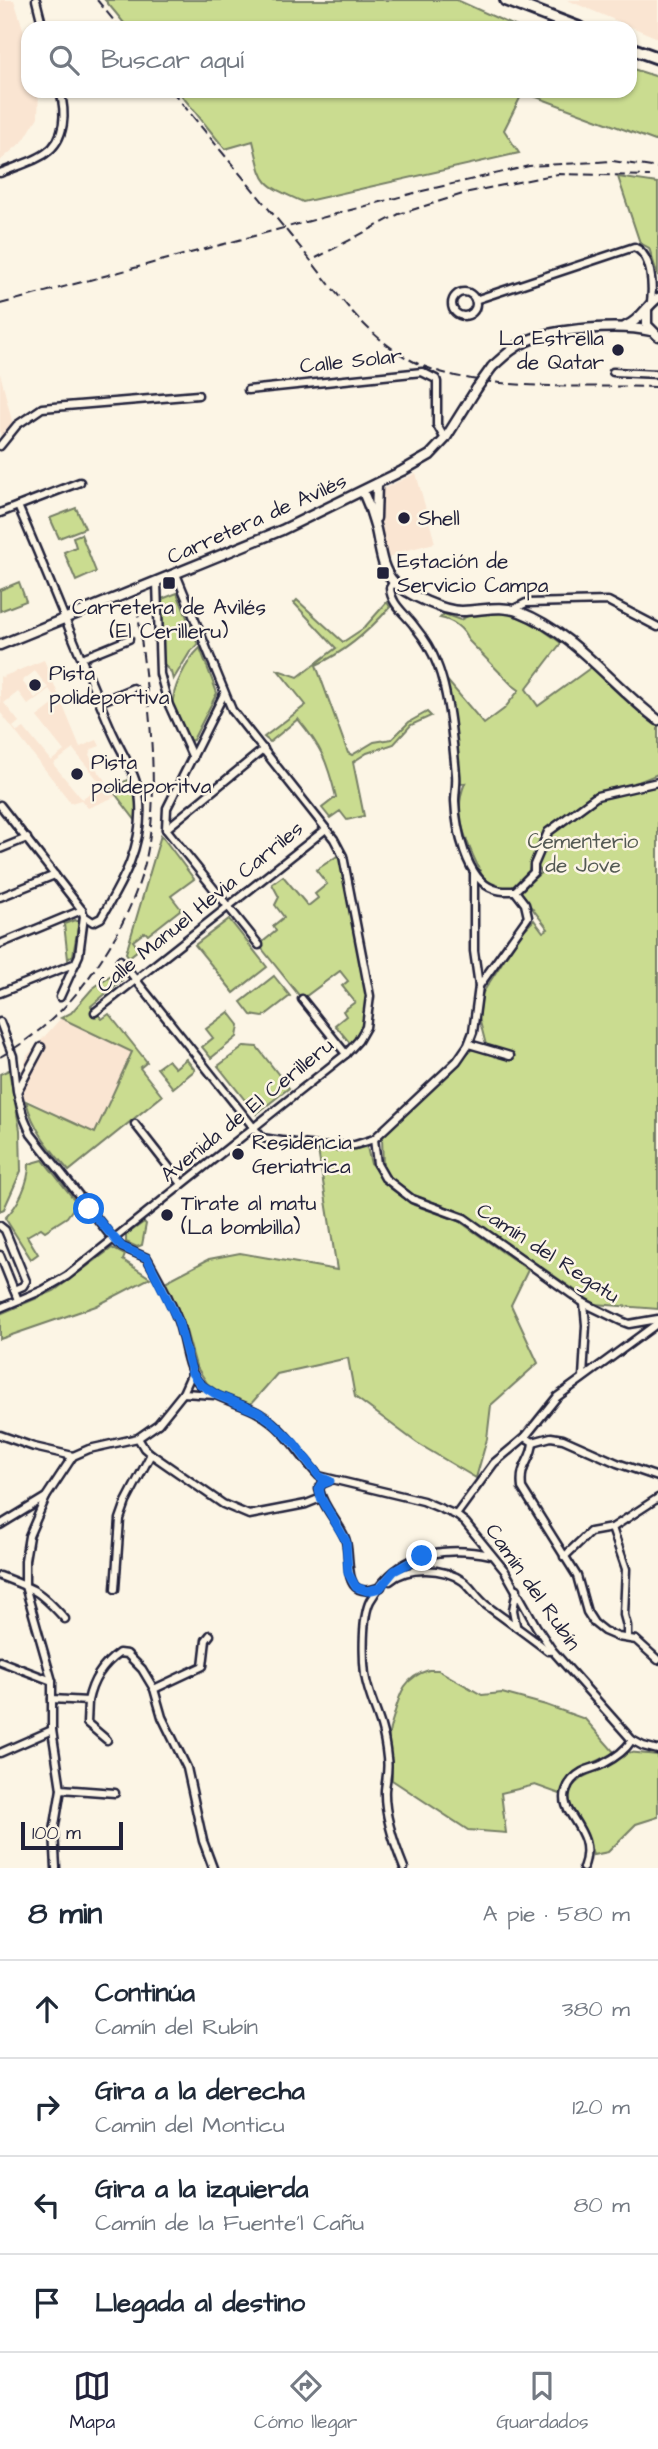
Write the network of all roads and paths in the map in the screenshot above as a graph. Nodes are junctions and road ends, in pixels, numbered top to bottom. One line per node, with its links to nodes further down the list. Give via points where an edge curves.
1 (36, 0): 3 (street)
2 (506, 0): 4 (highway)
3 (41, 21)
4 (561, 21)
5 (637, 50): 6 (highway)
6 (658, 58)
7 (61, 98): 8 (street, via 64,121 47,153)
8 (0, 173)
9 (651, 276): 10 (street); 11 (street, via 639,249 628,248); 12 (street)
10 (658, 285)
11 (475, 300)
12 (652, 303): 13 (street); 14 (street, via 647,325)
13 (624, 327): 14 (street, Carretera de Avilés); 19 (street, Carretera de Avilés, bridge, via 545,335 519,345 492,368)
14 (656, 335)
15 (613, 372): 16 (street)
16 (658, 374)
17 (248, 390): 19 (street, Calle Solar, via 422,372 436,379 437,425)
18 (198, 395): 20 (street, via 42,408 17,425)
19 (445, 439): 22 (street, Carretera de Avilés, via 430,455)
20 (0, 446)
21 (80, 482): 24 (street)
22 (377, 484): 23 (street, Carretera de Avilés); 26 (street)
23 (363, 492): 26 (street); 27 (street, Carretera de Avilés)
24 (18, 506): 25 (street); 31 (street)
25 (0, 513)
26 (375, 524): 28 (street, via 384,563)
27 (176, 574): 29 (street, Carretera de Avilés); 37 (street, Avenida de El Cerilleru)
28 (394, 582): 30 (street, via 447,609); 52 (street, via 390,588 393,602 415,626 438,666 457,778 458,823)
29 (153, 583): 31 (street, Carretera de Avilés); 43 (street, via 162,681)
30 (512, 610): 32 (street, via 526,603 608,601); 41 (street, via 576,646)
31 (66, 619): 34 (street, Carretera de Avilés); 35 (street)
32 (658, 627)
33 (129, 639): 35 (street)
34 (0, 645)
35 (82, 659): 38 (street)
36 (133, 688): 38 (street)
37 (224, 694): 39 (street, Avenida de El Cerilleru); 40 (street)
38 (100, 702): 57 (street, via 136,781 141,806 128,871 101,918 93,922)
39 (232, 710): 40 (street); 42 (street, Avenida de El Cerilleru)
40 (214, 715): 43 (street)
41 (658, 720)
42 (264, 749): 47 (street); 49 (street, Avenida de El Cerilleru)
43 (193, 758): 46 (street)
44 (658, 782): 54 (street, via 597,796 548,832 534,872)
45 (0, 805): 50 (street)
46 (167, 808): 47 (street); 48 (street)
47 (181, 817): 48 (street)
48 (166, 829): 56 (street)
49 (326, 829): 56 (street, Calle Manuel Hevia Carriles); 71 (street, Avenida de El Cerilleru, via 343,856 370,996 366,1027)
50 (27, 838): 51 (street); 53 (street)
51 (0, 849)
52 (474, 873): 54 (street, via 492,889); 63 (street)
53 (55, 875): 55 (street); 57 (street)
54 (515, 891): 63 (street, via 528,918)
55 (0, 897)
56 (228, 907): 59 (street); 62 (street, Calle Manuel Hevia Carriles)
57 (83, 913): 58 (street); 61 (street)
58 (0, 944)
59 (259, 945)
60 (120, 960): 62 (street)
61 (76, 963): 64 (street); 65 (street)
62 (135, 980): 67 (street, Calle Manuel Hevia Carriles); 75 (street)
63 (479, 986): 69 (street)
64 (0, 993)
65 (60, 997)
66 (302, 999): 71 (street)
67 (95, 1012)
68 (0, 1022): 73 (street, via 13,1056)
69 (469, 1044): 72 (street); 76 (street, via 457,1061)
70 (41, 1047): 73 (street)
71 (346, 1054): 75 (street, Avenida de El Cerilleru)
72 (510, 1056)
73 (17, 1091): 79 (street, via 31,1134)
74 (135, 1124): 77 (street)
75 (253, 1128): 76 (street, via 262,1138 322,1147); 77 (street, Avenida de El Cerilleru)
76 (374, 1139): 83 (street, Camín del Regatu, via 377,1164 396,1188 430,1208 464,1218)
77 (183, 1184): 79 (street, Avenida de El Cerilleru)
78 (0, 1226): 81 (street, via 26,1281)
79 (113, 1239): 82 (street, Avenida de El Cerilleru, via 67,1276); 86 (street, via 147,1258 178,1321)
80 (0, 1255): 81 (street)
81 (14, 1290): 82 (street)
82 (18, 1300): 84 (street, Avenida de El Cerilleru)
83 (584, 1303): 85 (street, Camín del Regatu, via 629,1324); 87 (street)
84 (0, 1308)
85 (658, 1321): 87 (street)
86 (192, 1373): 88 (street); 89 (street)
87 (583, 1377): 91 (street, via 557,1397)
88 (183, 1394): 89 (street); 92 (street, via 158,1424)
89 (217, 1395): 97 (street, via 270,1420 319,1476)
90 (0, 1435): 95 (street)
91 (525, 1437): 93 (street); 101 (street, via 494,1463)
92 (138, 1438): 94 (street); 95 (street)
93 (533, 1442): 96 (street, via 563,1439); 107 (street, via 520,1474 522,1488)
94 (151, 1454): 99 (street, via 223,1504 249,1515); 111 (street, via 120,1519)
95 (73, 1456): 98 (street)
96 (658, 1477)
97 (330, 1481): 99 (street, via 319,1489); 101 (street, Camín del Rubín, via 414,1498)
98 (46, 1497): 102 (street); 109 (street, via 29,1536)
99 (321, 1498): 110 (street, via 346,1541 352,1582 367,1591)
100 (658, 1498): 103 (street)
101 (456, 1515): 104 (street, Camín del Rubín)
102 (0, 1525)
103 (612, 1528): 107 (street, via 590,1532); 116 (street, via 626,1569)
104 (485, 1545): 105 (street); 106 (street, Camín del Rubín)
105 (480, 1553): 106 (street); 110 (street, via 457,1549 422,1556 394,1571)
106 (492, 1555): 112 (street, Camín del Rubín)
107 (564, 1558): 116 (street, via 578,1576 594,1623)
108 (0, 1576): 109 (street)
109 (25, 1586): 113 (street, via 46,1598); 120 (street)
110 (380, 1588): 114 (street, via 413,1570 451,1576); 133 (street, via 366,1615 365,1674 381,1725 392,1835)
111 (115, 1589)
112 (517, 1589): 114 (street); 117 (street, Camín del Rubín)
113 (65, 1619)
114 (516, 1625): 117 (street)
115 (210, 1635): 121 (street, via 203,1666)
116 (627, 1637): 118 (street)
117 (552, 1650): 126 (street, Camín del Rubín)
118 (658, 1660)
119 (0, 1661): 120 (street)
120 (52, 1681): 122 (street)
121 (154, 1689): 123 (street, via 127,1654 119,1653 100,1670); 132 (street, via 166,1728 187,1768)
122 (52, 1699): 123 (street); 124 (street)
123 (88, 1701): 125 (street, via 87,1723)
124 (52, 1730): 128 (street); 129 (street)
125 (107, 1740)
126 (632, 1740): 127 (street, Camín del Rubín); 134 (street, via 604,1764 576,1776 566,1789 565,1806 586,1839 588,1854)
127 (658, 1750)
128 (0, 1753)
129 (61, 1789): 130 (street); 131 (street, via 54,1831)
130 (115, 1793)
131 (57, 1868)
132 (213, 1868)
133 (404, 1868)
134 (583, 1868)

